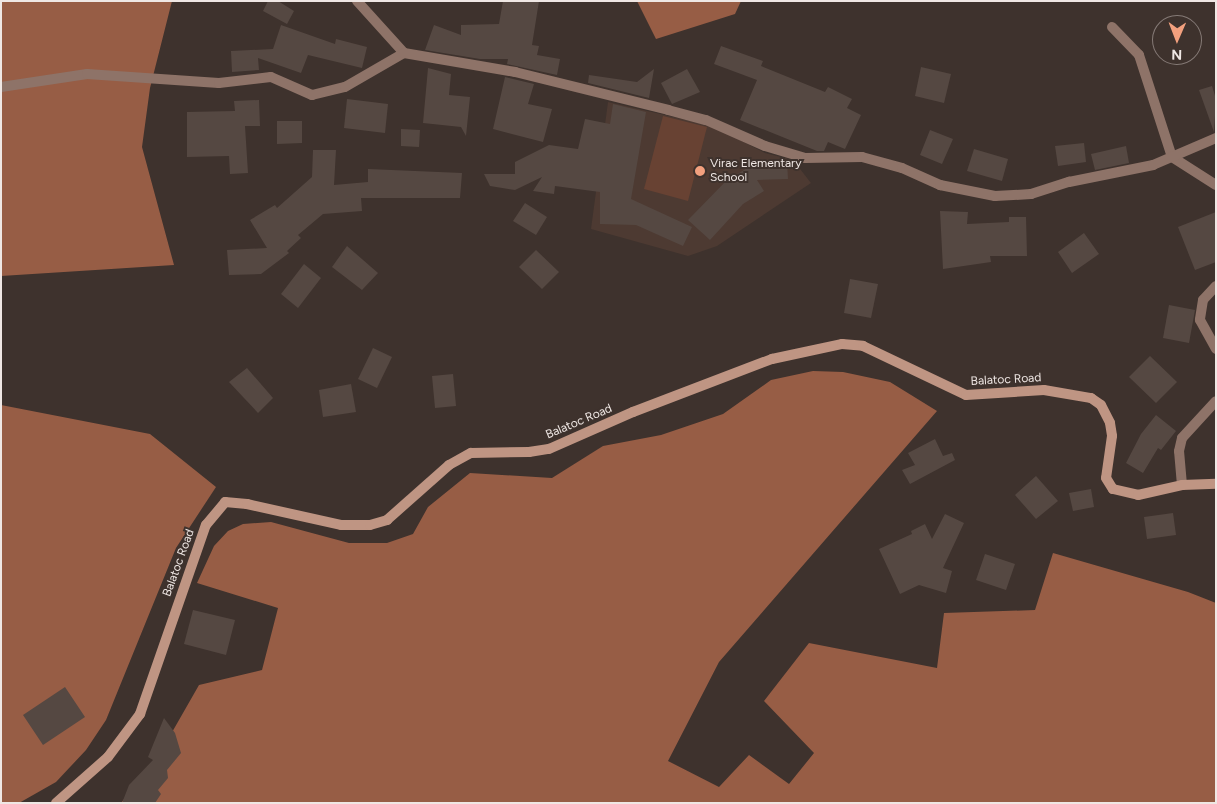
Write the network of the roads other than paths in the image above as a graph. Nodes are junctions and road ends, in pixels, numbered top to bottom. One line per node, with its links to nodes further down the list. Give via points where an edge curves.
1 (357, 1): 3 (street)
2 (1112, 27): 6 (street, via 1139,55)
3 (404, 53): 4 (street, via 345,87 312,95 271,77 219,83 87,74); 6 (street, via 515,72 659,107 706,120 765,146 805,158 862,157 902,168 940,185 995,196 1032,194 1069,182 1153,165)
4 (1, 87)
5 (1216, 138): 6 (street)
6 (1172, 157): 7 (street)
7 (1216, 185)
8 (1216, 286): 9 (street, via 1203,300 1200,320)
9 (1216, 349)
10 (1216, 401): 12 (street, via 1182,438 1179,451)
11 (1216, 484): 12 (main road, Balatoc Road)
12 (1182, 485): 13 (main road, Balatoc Road, via 1138,495 1108,485 1111,428 1101,405 1091,398 1044,390 966,395 864,346 842,344 772,359 549,448 529,452 471,452 449,465 387,520 370,525 341,525 225,502 206,525 140,714 108,757)
13 (56, 803)

